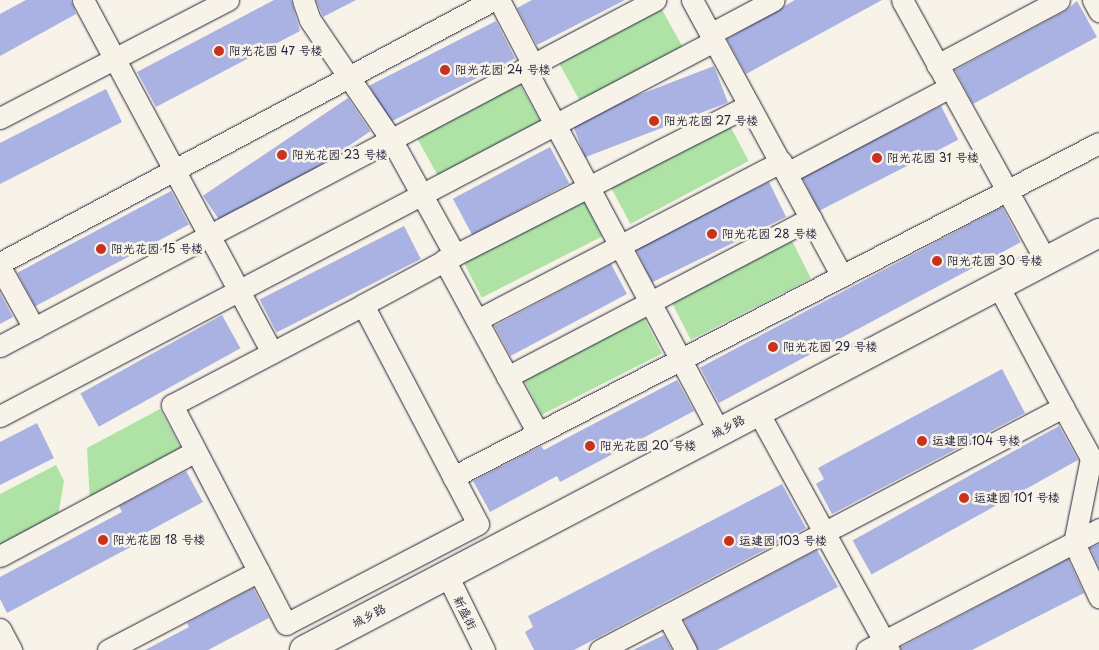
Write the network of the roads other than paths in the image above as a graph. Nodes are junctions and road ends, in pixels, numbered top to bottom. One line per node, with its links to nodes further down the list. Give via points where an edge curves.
1 (83, 0): 14 (street)
2 (228, 0): 14 (street)
3 (303, 0): 17 (street, via 310,20)
4 (493, 0): 17 (street)
5 (499, 0): 16 (street)
6 (655, 0): 16 (street)
7 (692, 0): 13 (street)
8 (774, 0): 13 (street)
9 (902, 0): 15 (street)
10 (1059, 0): 15 (street)
11 (1093, 0): 12 (street)
12 (1099, 12)
13 (712, 37): 19 (street); 21 (street)
14 (114, 59): 20 (street); 25 (street)
15 (937, 64): 18 (street)
16 (529, 67): 21 (street); 22 (street)
17 (348, 76): 22 (street); 25 (street)
18 (950, 87): 24 (street); 27 (street)
19 (749, 105): 24 (street); 26 (street)
20 (0, 118)
21 (556, 125): 26 (street); 28 (street)
22 (391, 140): 28 (street); 31 (street)
23 (1099, 144): 27 (street)
24 (784, 168): 29 (street); 32 (street)
25 (174, 170): 31 (street); 35 (street)
26 (588, 186): 32 (street); 33 (street)
27 (1007, 191): 34 (street); 37 (street)
28 (422, 196): 33 (street); 39 (street)
29 (811, 218): 37 (street); 40 (street)
30 (1099, 233): 34 (main road, 城乡路)
31 (209, 235): 39 (street); 43 (street)
32 (620, 246): 40 (street); 42 (street)
33 (450, 258): 41 (street); 42 (street)
34 (1046, 260): 38 (main road, 城乡路)
35 (0, 264)
36 (0, 268): 43 (street)
37 (842, 276): 46 (street)
38 (998, 286): 48 (street); 49 (main road, 城乡路)
39 (240, 292): 45 (street); 50 (street)
40 (650, 302): 46 (street); 47 (street)
41 (364, 305): 45 (street); 55 (street)
42 (476, 320): 47 (street)
43 (34, 328): 44 (street)
44 (0, 346)
45 (272, 353): 53 (street, via 172,405)
46 (681, 359): 51 (street); 52 (street)
47 (507, 377): 52 (street)
48 (1063, 407): 54 (street); 58 (street)
49 (758, 412): 51 (main road, 城乡路); 58 (street)
50 (0, 416)
51 (720, 432): 60 (main road, 城乡路)
52 (538, 433): 55 (street)
53 (196, 451): 61 (street); 62 (street)
54 (1095, 456): 59 (street)
55 (453, 477): 56 (street)
56 (478, 524): 60 (street); 66 (street)
57 (1099, 529): 59 (street)
58 (825, 534): 65 (street); 68 (street)
59 (1074, 543): 64 (street); 68 (street)
60 (492, 551): 63 (main road, 城乡路)
61 (0, 556)
62 (259, 571): 66 (street); 70 (street)
63 (446, 575): 72 (main road, 城乡路); 73 (street, 新盛街)
64 (1099, 597)
65 (667, 616): 74 (street); 75 (street)
66 (286, 624): 71 (street)
67 (0, 629): 69 (street)
68 (880, 647)
69 (11, 650)
70 (108, 650)
71 (299, 650)
72 (304, 650)
73 (484, 650)
74 (600, 650)
75 (686, 650)

